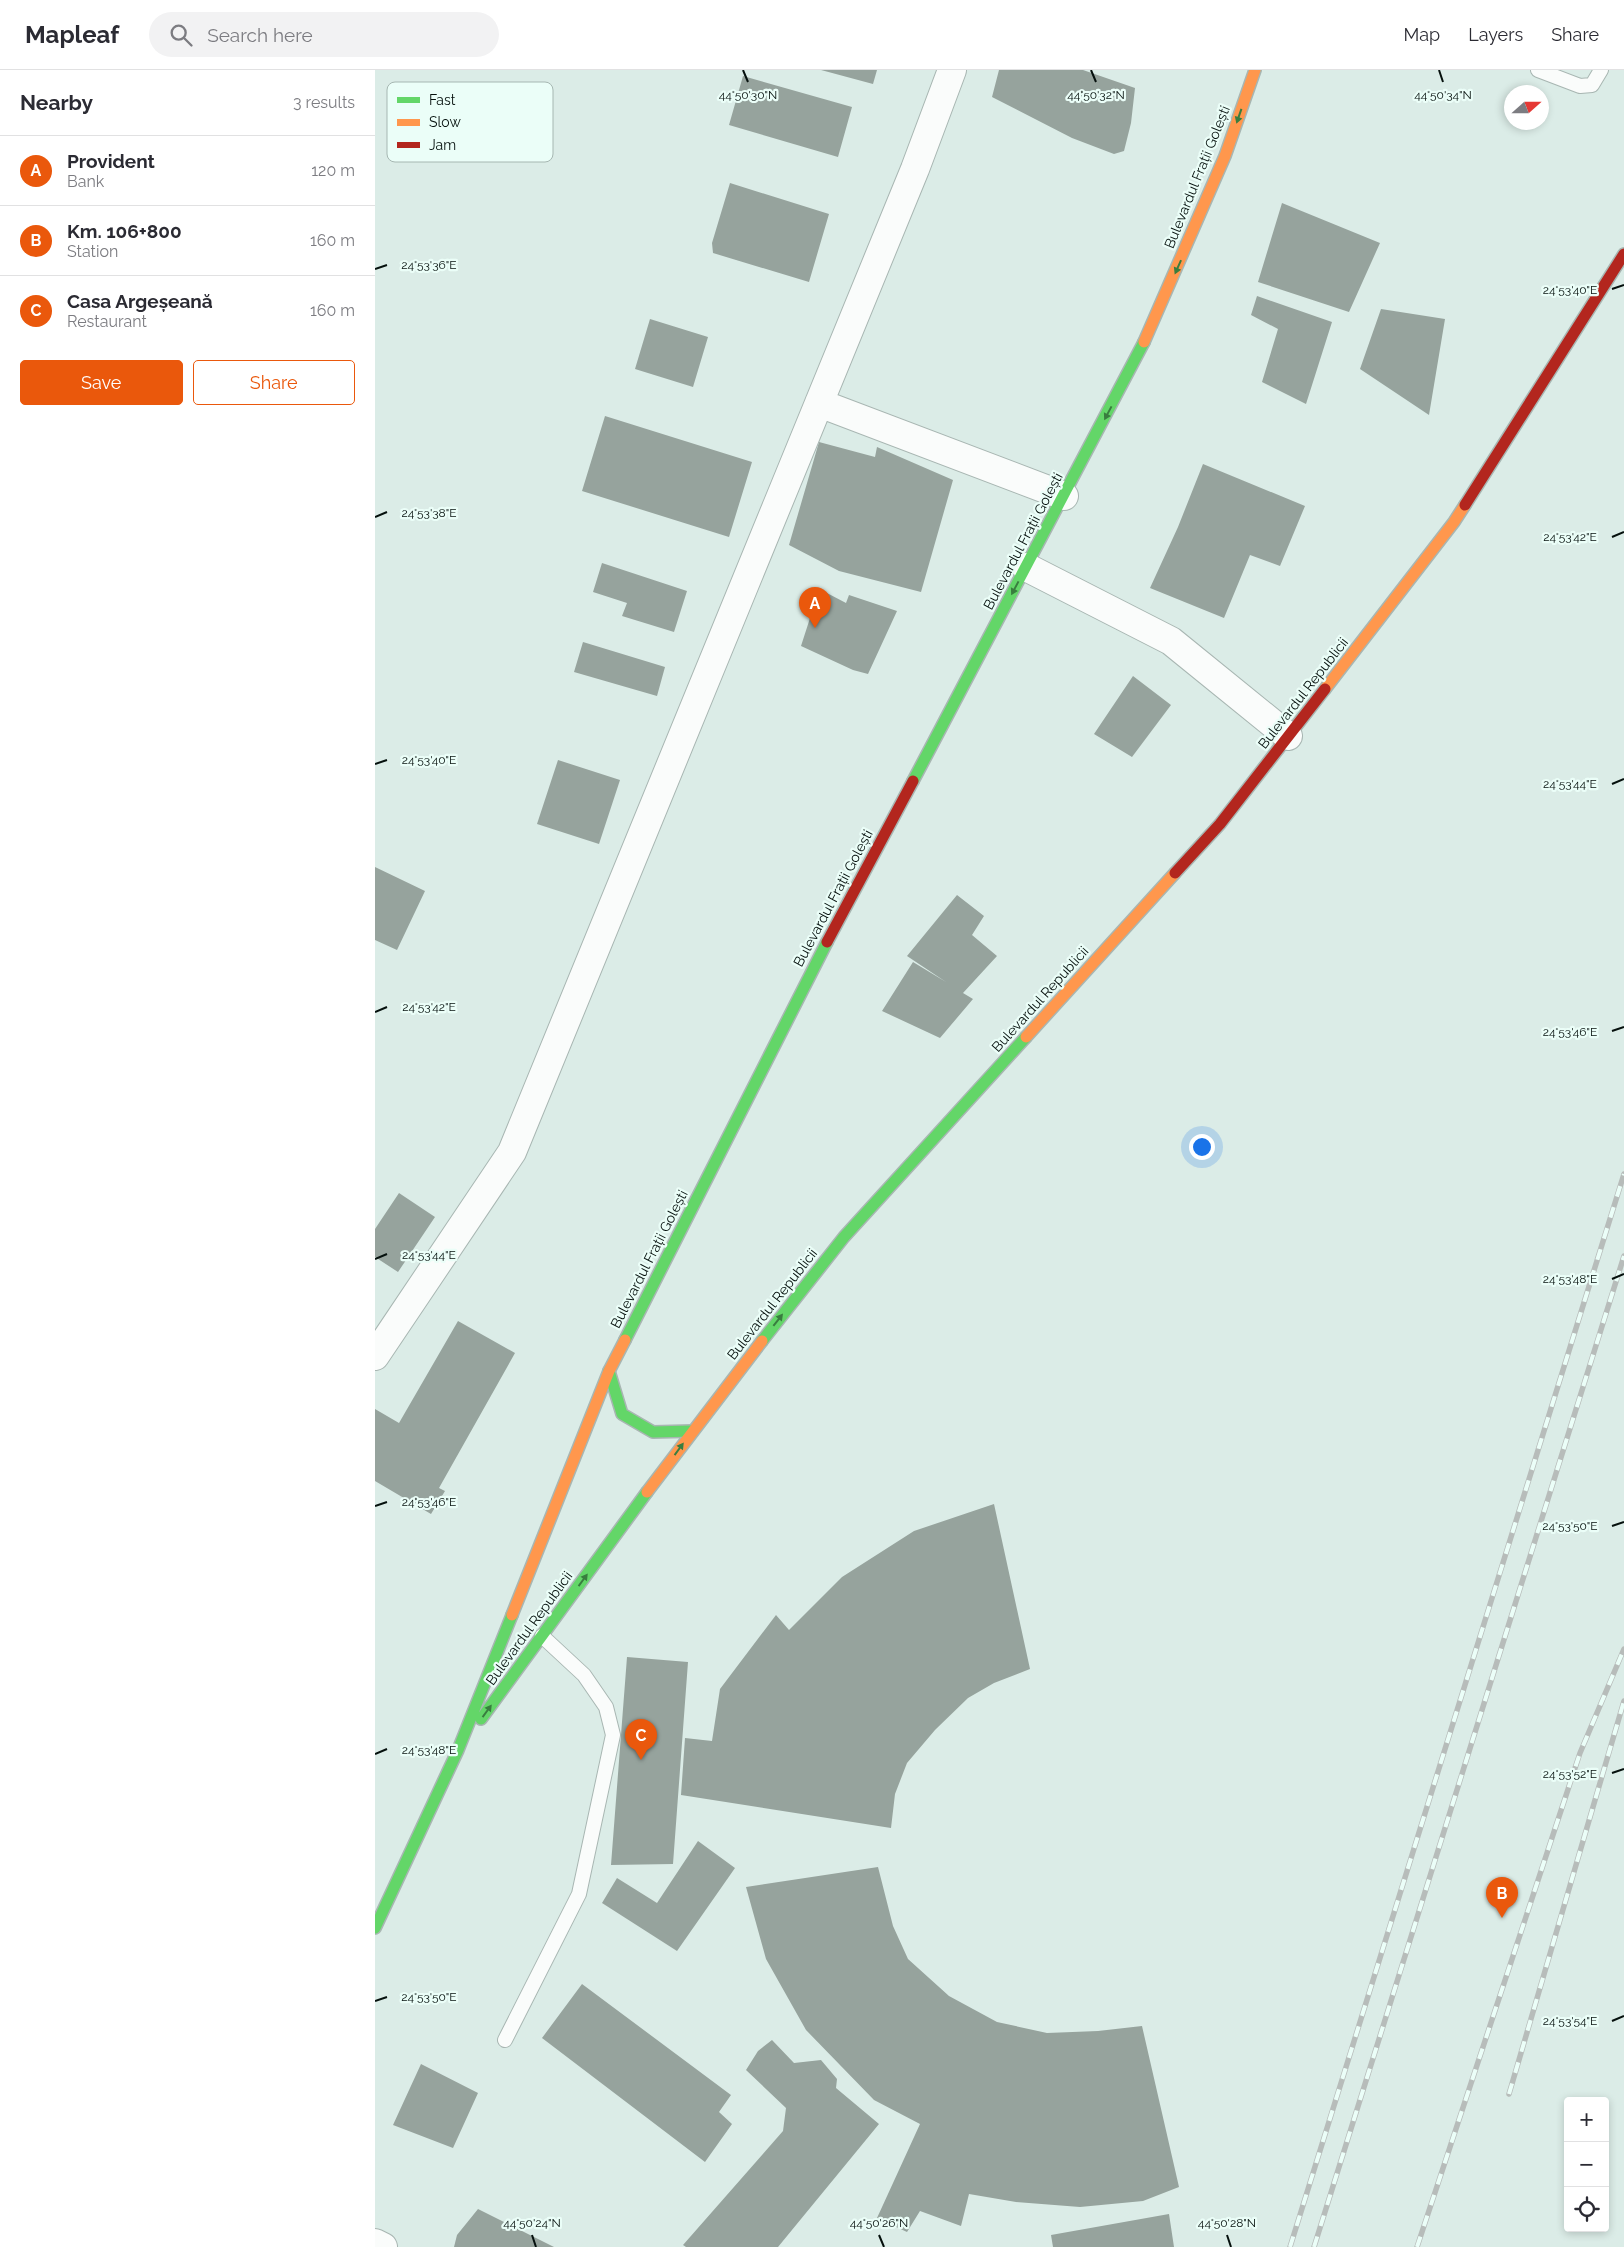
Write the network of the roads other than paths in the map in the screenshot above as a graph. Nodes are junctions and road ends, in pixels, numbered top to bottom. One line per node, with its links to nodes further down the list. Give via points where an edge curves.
1 (952, 70): 6 (street)
2 (1255, 70): 7 (main road, Bulevardul Frații Golești, one-way to 7, via 1225,156 1137,359)
3 (1538, 70): 4 (lane, via 1580,86 1592,85)
4 (1601, 70)
5 (1624, 254): 9 (main road, Bulevardul Republicii, via 1454,522)
6 (819, 403): 7 (street); 10 (street, via 512,1152)
7 (1064, 496): 8 (main road, Bulevardul Frații Golești)
8 (1026, 567): 9 (street, via 1171,641); 11 (main road, Bulevardul Frații Golești, one-way to 11, via 822,951)
9 (1288, 736): 12 (main road, Bulevardul Republicii, one-way to 9, via 844,1237 1220,824)
10 (375, 1356)
11 (609, 1371): 12 (main road, via 622,1414 653,1432); 14 (main road, Bulevardul Frații Golești)
12 (692, 1431): 13 (main road, Bulevardul Republicii, one-way to 12)
13 (542, 1636): 14 (main road, Bulevardul Republicii, one-way to 13); 16 (lane, via 584,1675 606,1707 613,1735 579,1894)
14 (458, 1750): 15 (main road)
15 (375, 1928)
16 (505, 2040)
17 (375, 2243): 18 (street)
18 (383, 2247)

